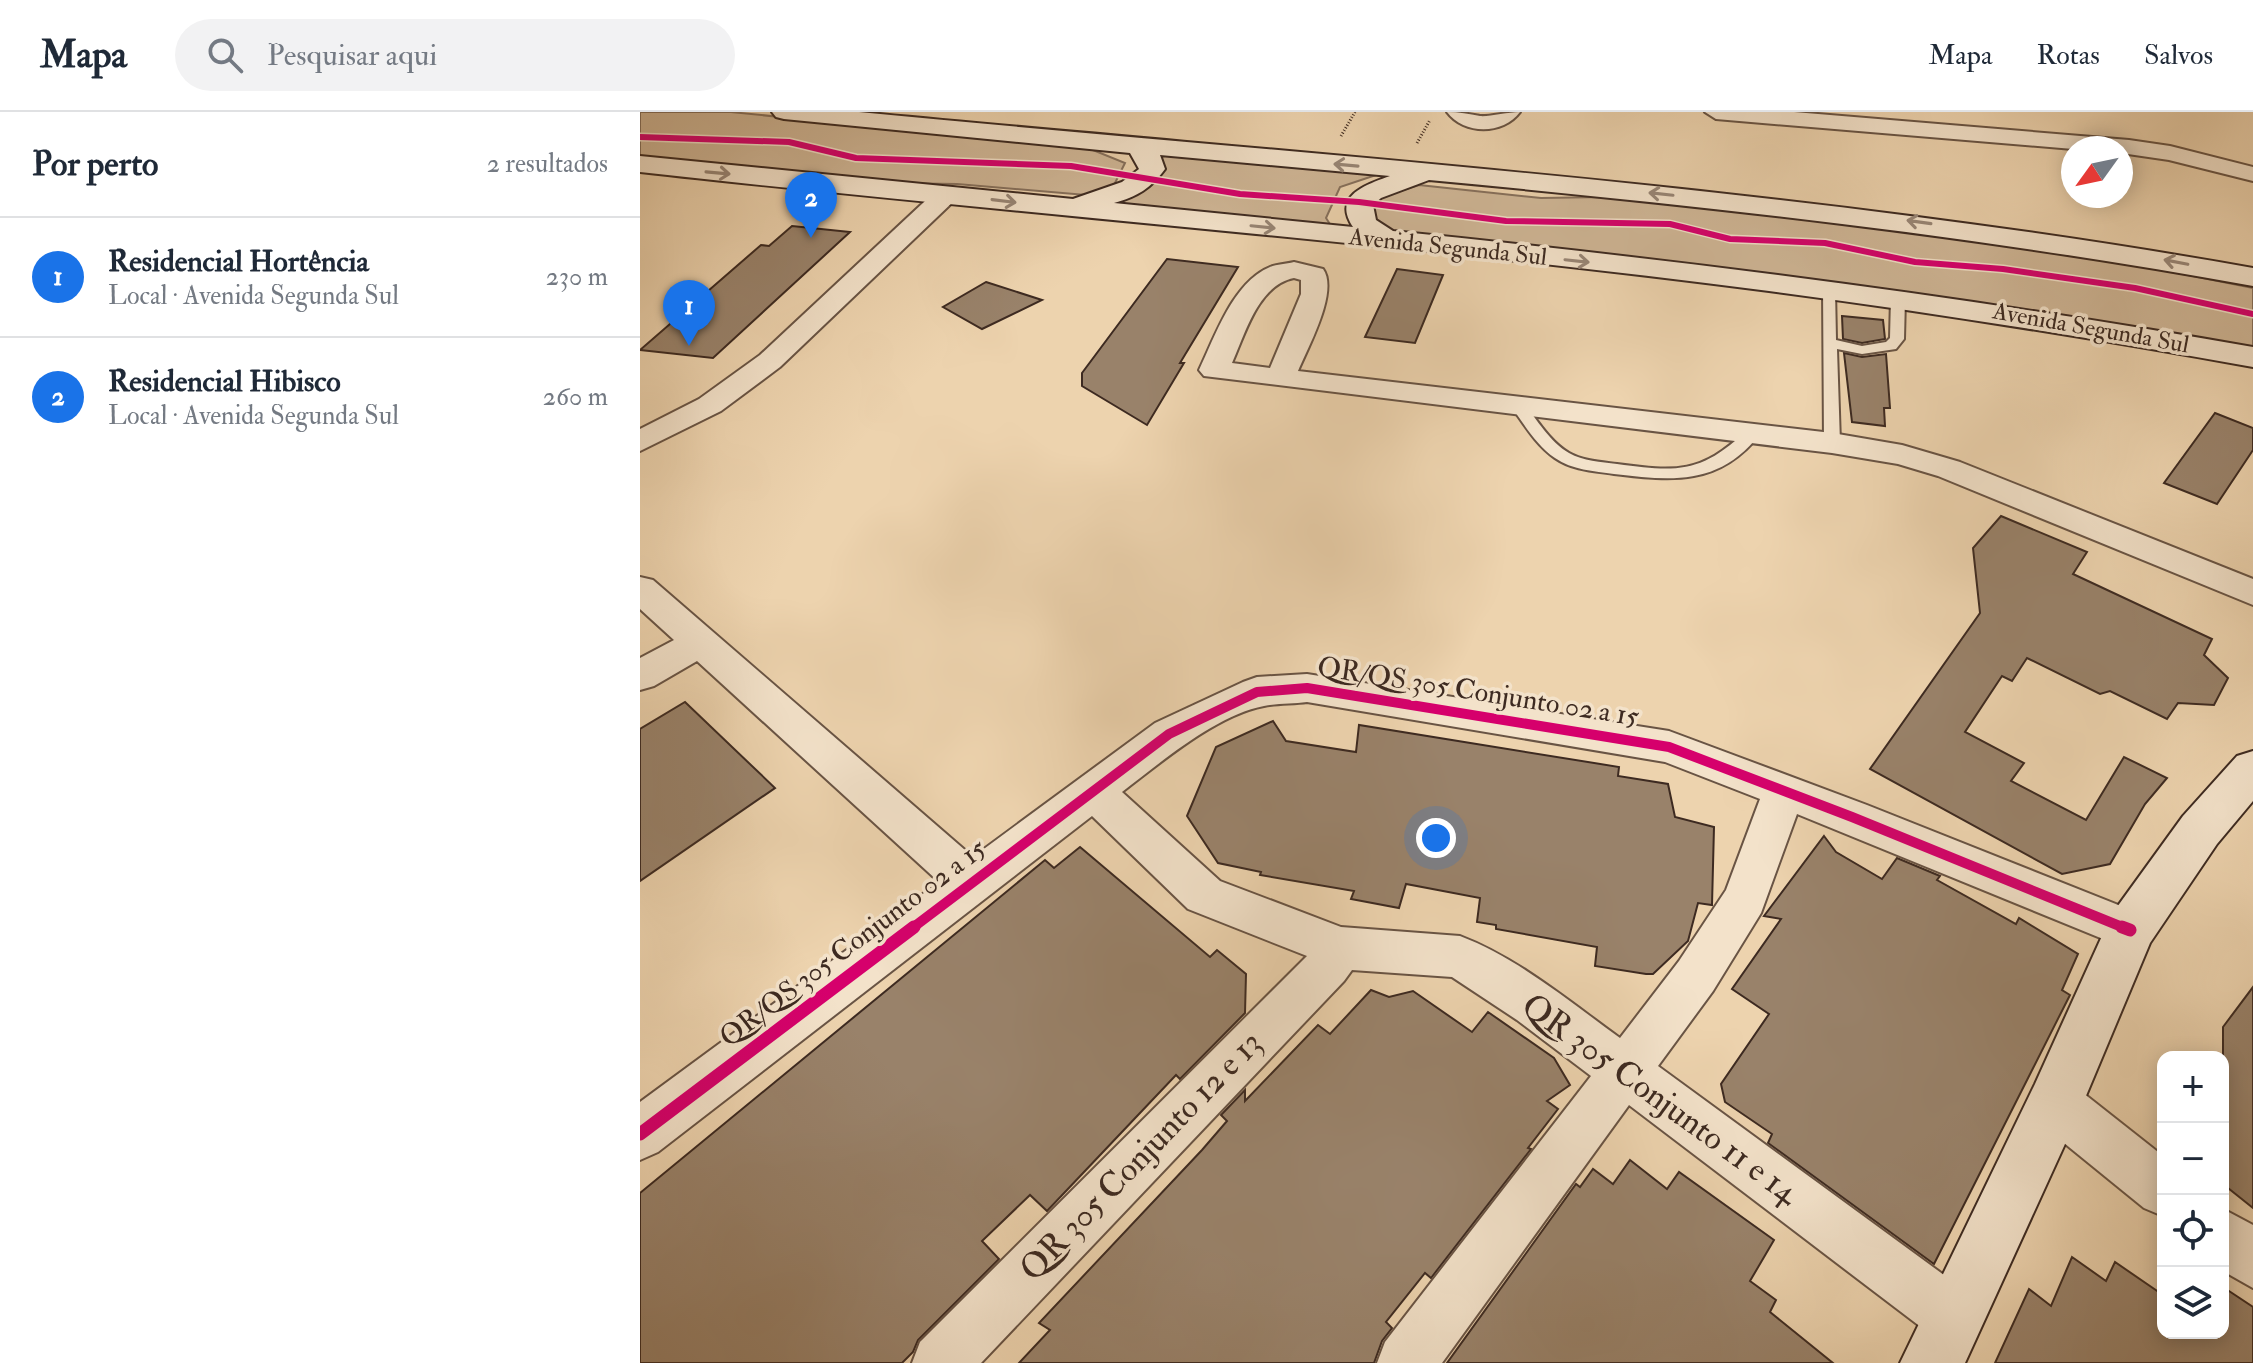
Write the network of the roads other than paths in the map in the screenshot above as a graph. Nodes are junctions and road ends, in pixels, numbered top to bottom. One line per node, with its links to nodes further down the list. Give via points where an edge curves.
1 (784, 112): 7 (main road)
2 (1458, 112): 3 (street, via 1485,123)
3 (1509, 112)
4 (1716, 112): 6 (street)
5 (1959, 112): 6 (street)
6 (1973, 132): 10 (street, via 2170,153)
7 (1137, 145): 9 (main road, one-way to 7); 12 (main road, via 1152,169 1145,180)
8 (640, 164): 11 (main road, Avenida Segunda Sul, one-way to 11)
9 (1427, 172): 13 (main road, via 1359,202 1358,216 1369,231); 14 (main road, one-way to 9, via 1903,220)
10 (2253, 174)
11 (947, 194): 12 (main road, Avenida Segunda Sul, one-way to 12); 21 (street, via 770,361 710,405)
12 (1066, 208): 13 (main road, Avenida Segunda Sul, one-way to 13)
13 (1390, 240): 15 (main road, Avenida Segunda Sul, one-way to 15)
14 (2253, 277)
15 (1828, 289): 16 (main road, Avenida Segunda Sul); 17 (lane)
16 (1898, 298): 17 (lane, via 1897,339 1891,346 1862,350); 18 (main road, Avenida Segunda Sul, via 2100,327)
17 (1829, 343): 23 (lane)
18 (2253, 357)
19 (1281, 378): 20 (street)
20 (1519, 406): 22 (street); 22 (lane, via 1564,457 1667,477 1708,469 1730,458)
21 (648, 430)
22 (1752, 434): 23 (street)
23 (1832, 443): 25 (street, via 1949,469)
24 (640, 589): 26 (street)
25 (2253, 593)
26 (698, 643): 27 (street); 31 (street)
27 (640, 676)
28 (2253, 769): 32 (main road, via 2200,830)
29 (1784, 791): 30 (street, QR/QS 305 Conjunto 02 a 15, via 1669,747 1307,688 1257,692 1208,713 1169,734); 32 (street, QR/QS 305 Conjunto 02 a 15); 34 (street, via 1745,899)
30 (1095, 793): 31 (street, QR/QS 305 Conjunto 02 a 15); 33 (street, QR 305 Conjunto 11 e 14, via 1204,895)
31 (972, 884): 36 (street, QR/QS 305 Conjunto 02 a 15)
32 (2130, 930): 35 (main road)
33 (1340, 948): 34 (street, QR 305 Conjunto 11 e 14, via 1460,957 1534,1004); 41 (street, QR 305 Conjunto 12 e 13)
34 (1624, 1072): 40 (street, QR 305 Conjunto 11 e 14); 42 (street)
35 (2055, 1103): 37 (street); 40 (main road)
36 (640, 1134)
37 (2157, 1184)
38 (2229, 1241): 39 (street)
39 (2253, 1260)
40 (1943, 1340)
41 (941, 1363)
42 (1406, 1363)

